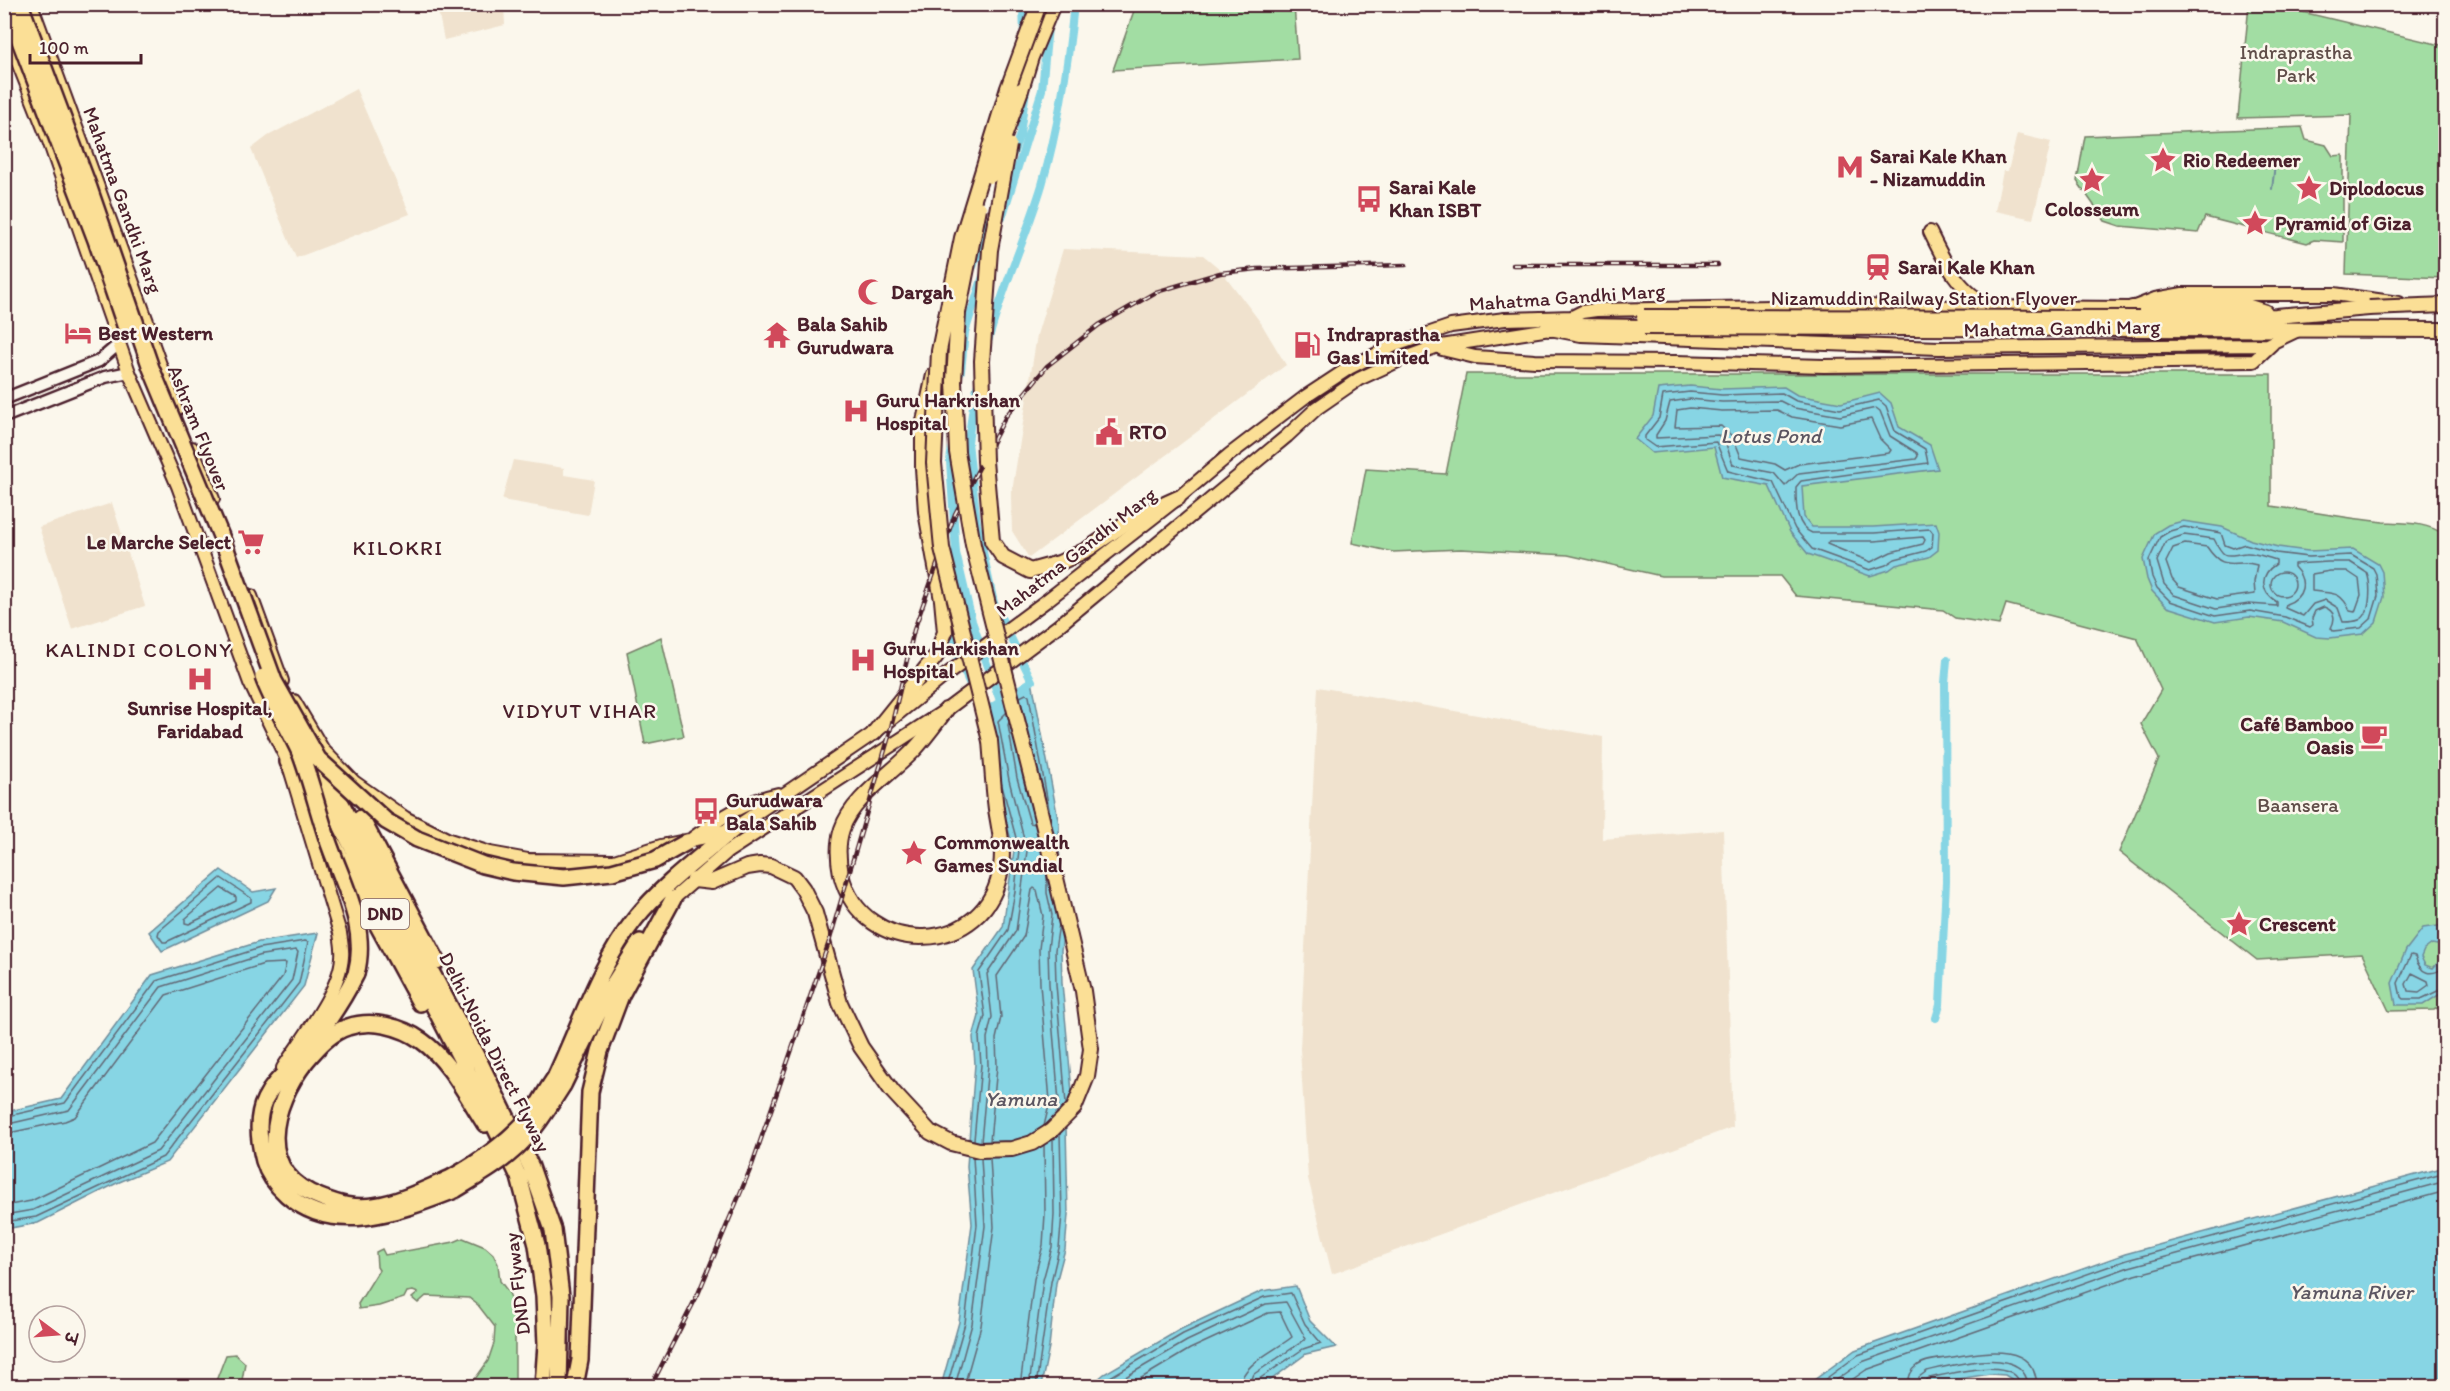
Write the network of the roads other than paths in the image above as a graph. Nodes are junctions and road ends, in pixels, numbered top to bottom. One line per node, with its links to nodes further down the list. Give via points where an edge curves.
1 (6, 4): 38 (highway, Ashram Flyover, bridge, via 144,377 208,530)
2 (20, 4): 37 (highway, Ashram Flyover, bridge, via 151,368 223,542 274,681)
3 (31, 4): 8 (main road, Mahatma Gandhi Marg)
4 (1039, 4): 28 (highway, bridge, via 1008,88 962,238)
5 (1053, 4): 7 (highway)
6 (4, 27): 9 (main road)
7 (1021, 90): 32 (highway, bridge, via 990,250 981,361 992,541 1003,557 1030,571 1069,559 1132,519); 42 (highway, bridge, via 970,245 958,313 954,417 973,545 1083,991 1091,1049 1087,1076 1074,1108 1051,1131 1012,1149 980,1150 951,1143 930,1132 908,1110 861,1047 840,1003 814,913 794,877 771,866 747,867 712,882)
8 (102, 197): 9 (main road); 33 (main road, Mahatma Gandhi Marg, via 179,419)
9 (72, 207): 23 (main road)
10 (1930, 232): 12 (main road, via 1961,284 1974,297)
11 (1834, 306): 12 (main road, Mahatma Gandhi Marg); 17 (main road, Mahatma Gandhi Marg, via 1596,310); 25 (main road)
12 (1999, 307): 14 (main road, Mahatma Gandhi Marg)
13 (2445, 307): 15 (main road, Mahatma Gandhi Marg, via 2334,294 2183,294); 16 (highway, Nizamuddin Railway Station Flyover, bridge, via 2369,308)
14 (2037, 308): 15 (main road, Mahatma Gandhi Marg); 27 (main road)
15 (2132, 308): 16 (highway, via 2243,305)
16 (2276, 316): 19 (highway, Nizamuddin Railway Station Flyover)
17 (1572, 317): 18 (highway, Nizamuddin Railway Station Flyover); 32 (main road, Mahatma Gandhi Marg, via 1477,321 1395,345 1349,368 1305,397)
18 (1644, 322): 19 (highway, Nizamuddin Railway Station Flyover, bridge); 20 (highway, Nizamuddin Railway Station Flyover)
19 (2197, 324): 21 (highway, Nizamuddin Railway Station Flyover)
20 (1550, 329): 25 (main road, Mahatma Gandhi Marg, via 1581,335); 26 (main road, Mahatma Gandhi Marg)
21 (2298, 330): 22 (highway, Mahatma Gandhi Marg); 24 (main road, Mahatma Gandhi Marg)
22 (2445, 330)
23 (119, 344): 29 (main road); 30 (main road, via 99,361)
24 (2272, 345): 26 (main road, via 2254,361 1824,366 1535,361 1475,357); 27 (main road, Mahatma Gandhi Marg)
25 (1834, 346): 27 (main road, Mahatma Gandhi Marg)
26 (1435, 347): 35 (main road, Mahatma Gandhi Marg, bridge, via 1359,379 1317,408 1058,626)
27 (2037, 348)
28 (939, 351): 35 (highway, bridge, via 934,464 942,548 990,741 1002,845 997,885 977,917 941,934 915,938 877,926 849,897 840,870 839,842 848,815 915,749); 36 (highway, bridge, via 923,426 923,468 945,632 936,656)
29 (129, 372): 31 (main road, via 105,377); 34 (main road)
30 (4, 399)
31 (4, 417)
32 (1178, 498): 36 (main road, Mahatma Gandhi Marg, bridge)
33 (222, 522): 34 (main road); 37 (main road, Mahatma Gandhi Marg, via 281,680)
34 (195, 532): 38 (main road, via 250,683)
35 (950, 707): 42 (main road, Mahatma Gandhi Marg, via 727,852)
36 (874, 733): 39 (main road, Mahatma Gandhi Marg)
37 (320, 754): 41 (highway, bridge, via 386,820 443,851 493,868 543,876 590,876 655,860); 44 (highway, Delhi-Noida Direct Flyway / DND); 48 (highway, via 398,885 498,1082)
38 (294, 758): 44 (highway, Delhi-Noida Direct Flyway / DND, bridge, via 341,825); 45 (main road, via 340,933 342,956 327,1001); 45 (highway, bridge, via 359,926 360,962 326,1025); 47 (highway)
39 (786, 793): 40 (main road, Mahatma Gandhi Marg); 41 (main road, via 736,809)
40 (736, 827): 41 (main road, Mahatma Gandhi Marg); 46 (highway, via 636,919 617,945 597,984)
41 (687, 842)
42 (694, 880): 43 (main road, Mahatma Gandhi Marg)
43 (673, 899): 46 (highway, via 629,956); 53 (highway, via 621,994 590,1092)
44 (475, 1070): 48 (highway, Delhi-Noida Direct Flyway / DND); 49 (highway, Delhi-Noida Direct Flyway / DND)
45 (275, 1081): 50 (highway, via 260,1117 262,1152 272,1179 294,1201 314,1212 356,1218 401,1209)
46 (559, 1081): 50 (highway, bridge, via 508,1139)
47 (480, 1117): 49 (highway); 50 (highway, via 436,1054 421,1040 370,1023 336,1032 315,1049 282,1099 275,1126 280,1160 291,1180 313,1194 342,1206 374,1206)
48 (508, 1121): 52 (highway, Delhi-Noida Direct Flyway / DND, via 531,1167 553,1230 561,1296)
49 (519, 1177): 51 (highway, DND Flyway, via 537,1245 544,1296)
50 (453, 1184)
51 (543, 1386)
52 (559, 1386)
53 (575, 1386)

